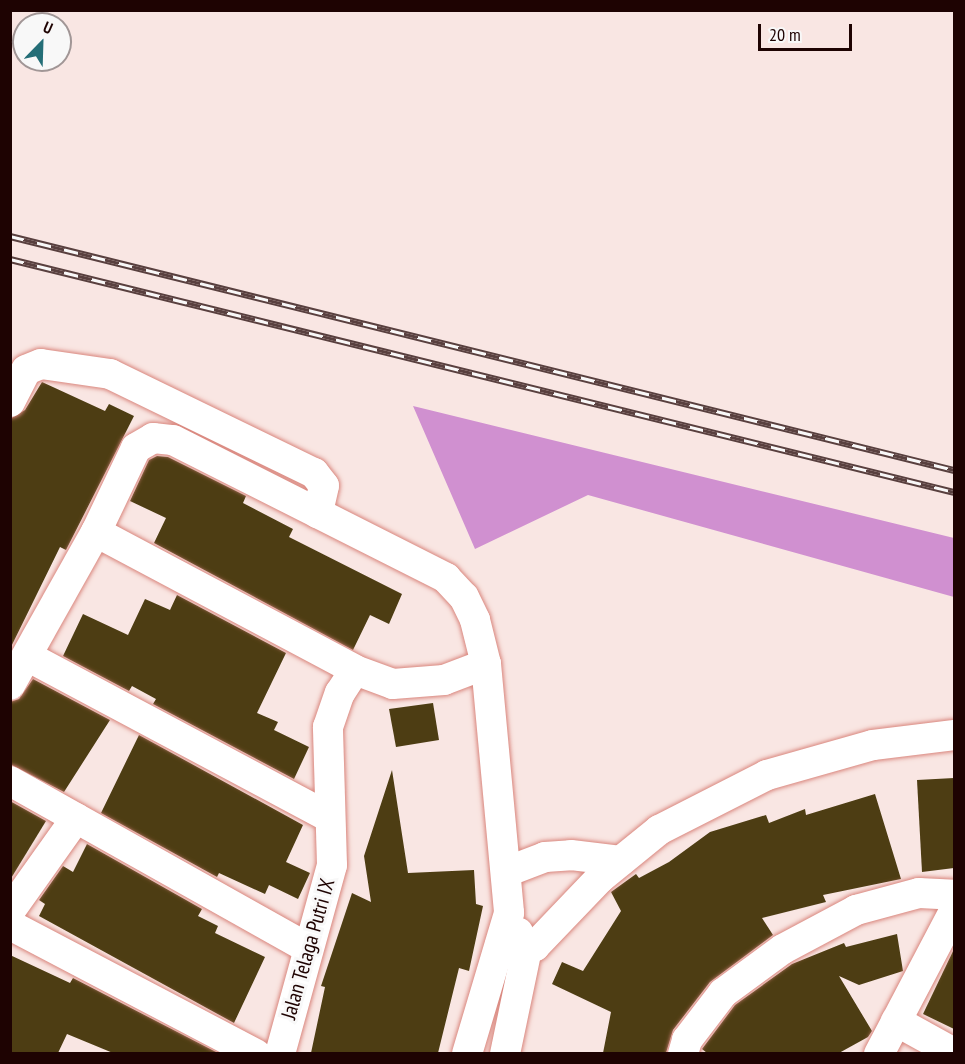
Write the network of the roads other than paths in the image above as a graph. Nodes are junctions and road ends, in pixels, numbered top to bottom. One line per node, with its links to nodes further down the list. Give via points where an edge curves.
1 (10, 402): 2 (street, via 26,370 41,364 110,374 314,473 324,486)
2 (318, 513): 3 (street, via 173,440 153,438 136,448); 5 (street, via 446,578 464,597 475,620)
3 (96, 532): 4 (street); 6 (street)
4 (27, 656): 7 (street); 10 (street)
5 (486, 664): 6 (street, via 444,680 418,683 393,684); 13 (street)
6 (355, 670): 10 (street, Jalan Telaga Putri IX, via 340,693 328,728)
7 (10, 685)
8 (954, 735): 12 (street, via 873,745 767,775 659,830)
9 (10, 781): 11 (street)
10 (329, 817): 18 (street, Jalan Telaga Putri IX, via 332,865)
11 (76, 818): 15 (street); 18 (street)
12 (621, 861): 13 (street, via 545,857); 19 (street, via 550,933)
13 (506, 872): 19 (street)
14 (954, 895): 25 (street, via 919,893 856,910 783,949 723,993 687,1040)
15 (10, 911)
16 (954, 911): 20 (street)
17 (10, 925): 21 (street)
18 (306, 947): 22 (street, Jalan Telaga Putri IX)
19 (513, 947): 23 (street); 24 (street)
20 (896, 1021): 26 (street); 27 (street)
21 (256, 1053)
22 (280, 1053)
23 (467, 1053)
24 (505, 1053)
25 (683, 1053)
26 (879, 1053)
27 (954, 1053)

